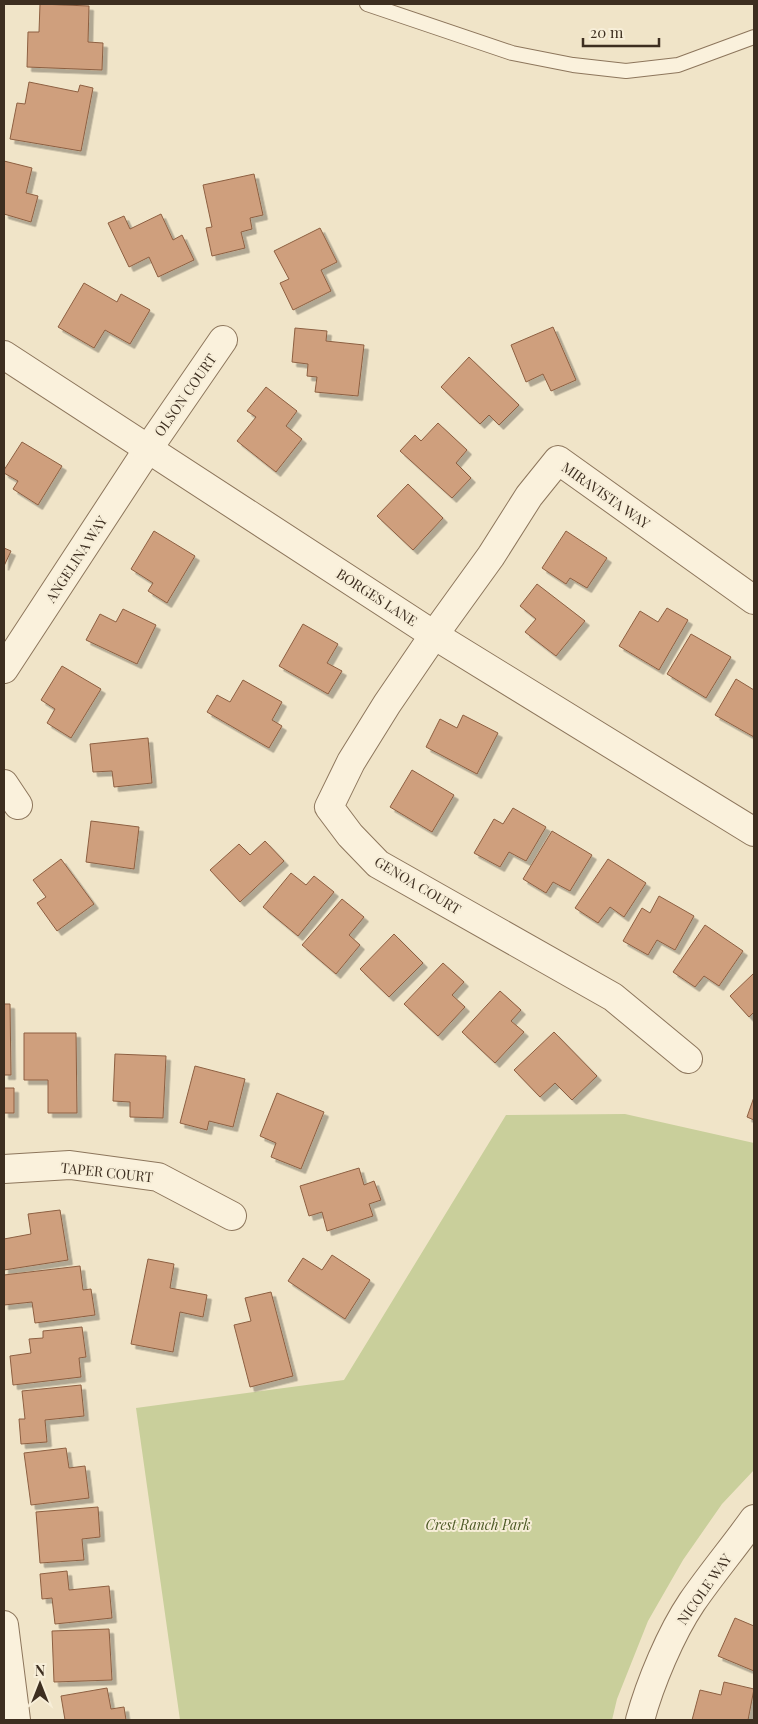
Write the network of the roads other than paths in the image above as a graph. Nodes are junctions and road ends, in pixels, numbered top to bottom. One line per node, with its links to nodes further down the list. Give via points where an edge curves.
1 (367, 4): 2 (lane, via 512,54 626,71 678,65)
2 (754, 37)
3 (223, 340): 5 (street, OLSON COURT)
4 (4, 355): 5 (street, BORGES LANE)
5 (148, 449): 7 (street, BORGES LANE); 8 (street, ANGELINA WAY)
6 (754, 600): 7 (street, MIRAVISTA WAY, via 558,460 529,496 491,556)
7 (434, 634): 9 (street, BORGES LANE); 10 (street, GENOA COURT, via 356,754 329,807 378,864 613,997)
8 (4, 669)
9 (754, 832)
10 (688, 1059)
11 (4, 1169): 12 (street, TAPER COURT, via 70,1165 158,1177)
12 (232, 1216)
13 (754, 1519): 16 (street, NICOLE WAY, via 692,1602 677,1628 647,1694)
14 (4, 1624): 15 (street)
15 (16, 1720)
16 (640, 1720)

